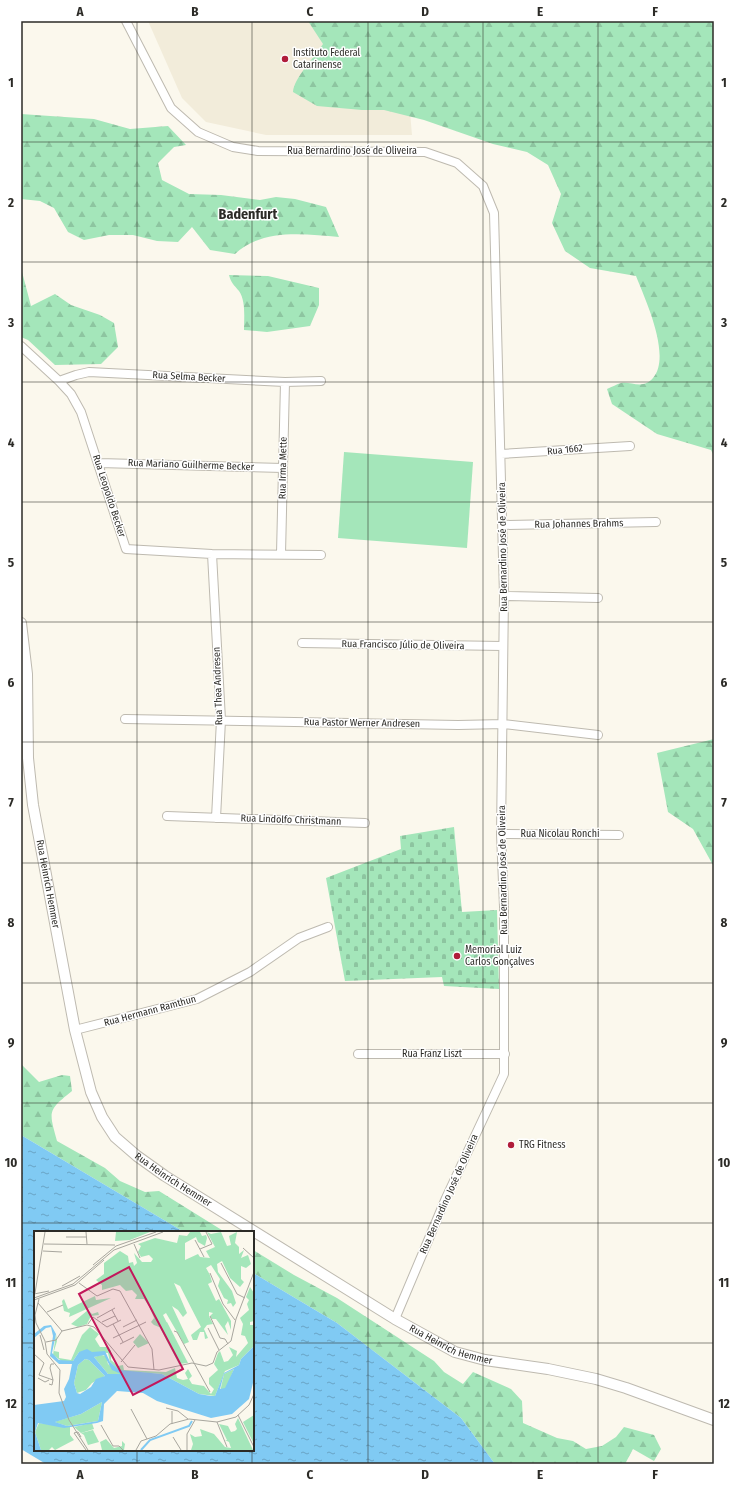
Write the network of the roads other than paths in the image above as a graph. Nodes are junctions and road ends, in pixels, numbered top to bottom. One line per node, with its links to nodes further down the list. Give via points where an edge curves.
1 (126, 21): 7 (street, Rua Bernardino José de Oliveira, via 171,108 198,132 233,147 258,151 425,152 457,163 483,186 494,213)
2 (21, 346): 3 (street, Rua Leopoldo Becker)
3 (59, 381): 5 (street, Rua Selma Becker, via 89,372); 8 (street, Rua Leopoldo Becker, via 71,394 81,412)
4 (321, 381): 5 (street, Rua Selma Becker)
5 (284, 382): 9 (street, Rua Irma Mette)
6 (630, 446): 7 (street, Rua 1662)
7 (501, 454): 11 (street, Rua Bernardino José de Oliveira)
8 (99, 463): 9 (street, Rua Mariano Guilherme Becker); 12 (street, Rua Leopoldo Becker, via 126,549)
9 (284, 468): 13 (street, Rua Irma Mette)
10 (656, 522): 11 (street, Rua Johannes Brahms)
11 (502, 525): 15 (street, Rua Bernardino José de Oliveira)
12 (212, 554): 13 (street, Rua Leopoldo Becker); 21 (street, Rua Thea Andresen)
13 (281, 554): 14 (street, Rua Leopoldo Becker)
14 (321, 555)
15 (504, 596): 16 (street); 19 (street, Rua Bernardino José de Oliveira)
16 (598, 598)
17 (21, 623): 30 (street, Rua Heinrich Hemmer, via 27,674 28,758 33,805)
18 (302, 643): 19 (street, Rua Francisco Júlio de Oliveira)
19 (503, 646): 22 (street, Rua Bernardino José de Oliveira)
20 (125, 719): 21 (street, Rua Pastor Werner Andresen)
21 (221, 720): 22 (street, Rua Pastor Werner Andresen); 25 (street, Rua Thea Andresen)
22 (504, 724): 23 (street, Rua Pastor Werner Andresen); 27 (street, Rua Bernardino José de Oliveira)
23 (598, 735)
24 (167, 816): 25 (street, Rua Lindolfo Christmann)
25 (216, 818): 26 (street, Rua Lindolfo Christmann)
26 (365, 823)
27 (501, 834): 28 (street, Rua Nicolau Ronchi); 32 (street, Rua Bernardino José de Oliveira)
28 (619, 834)
29 (328, 927): 30 (street, Rua Hermann Ramthun, via 299,938 250,972 197,999)
30 (75, 1030): 33 (street, Rua Heinrich Hemmer, via 91,1092 102,1117 115,1136 165,1176)
31 (358, 1054): 32 (street, Rua Franz Liszt)
32 (505, 1054): 35 (street, Rua Bernardino José de Oliveira, via 504,1074 446,1198)
33 (253, 1231)
34 (254, 1231): 35 (street, Rua Heinrich Hemmer)
35 (395, 1319): 36 (street, Rua Heinrich Hemmer, via 456,1352 486,1360 596,1379)
36 (714, 1420)

